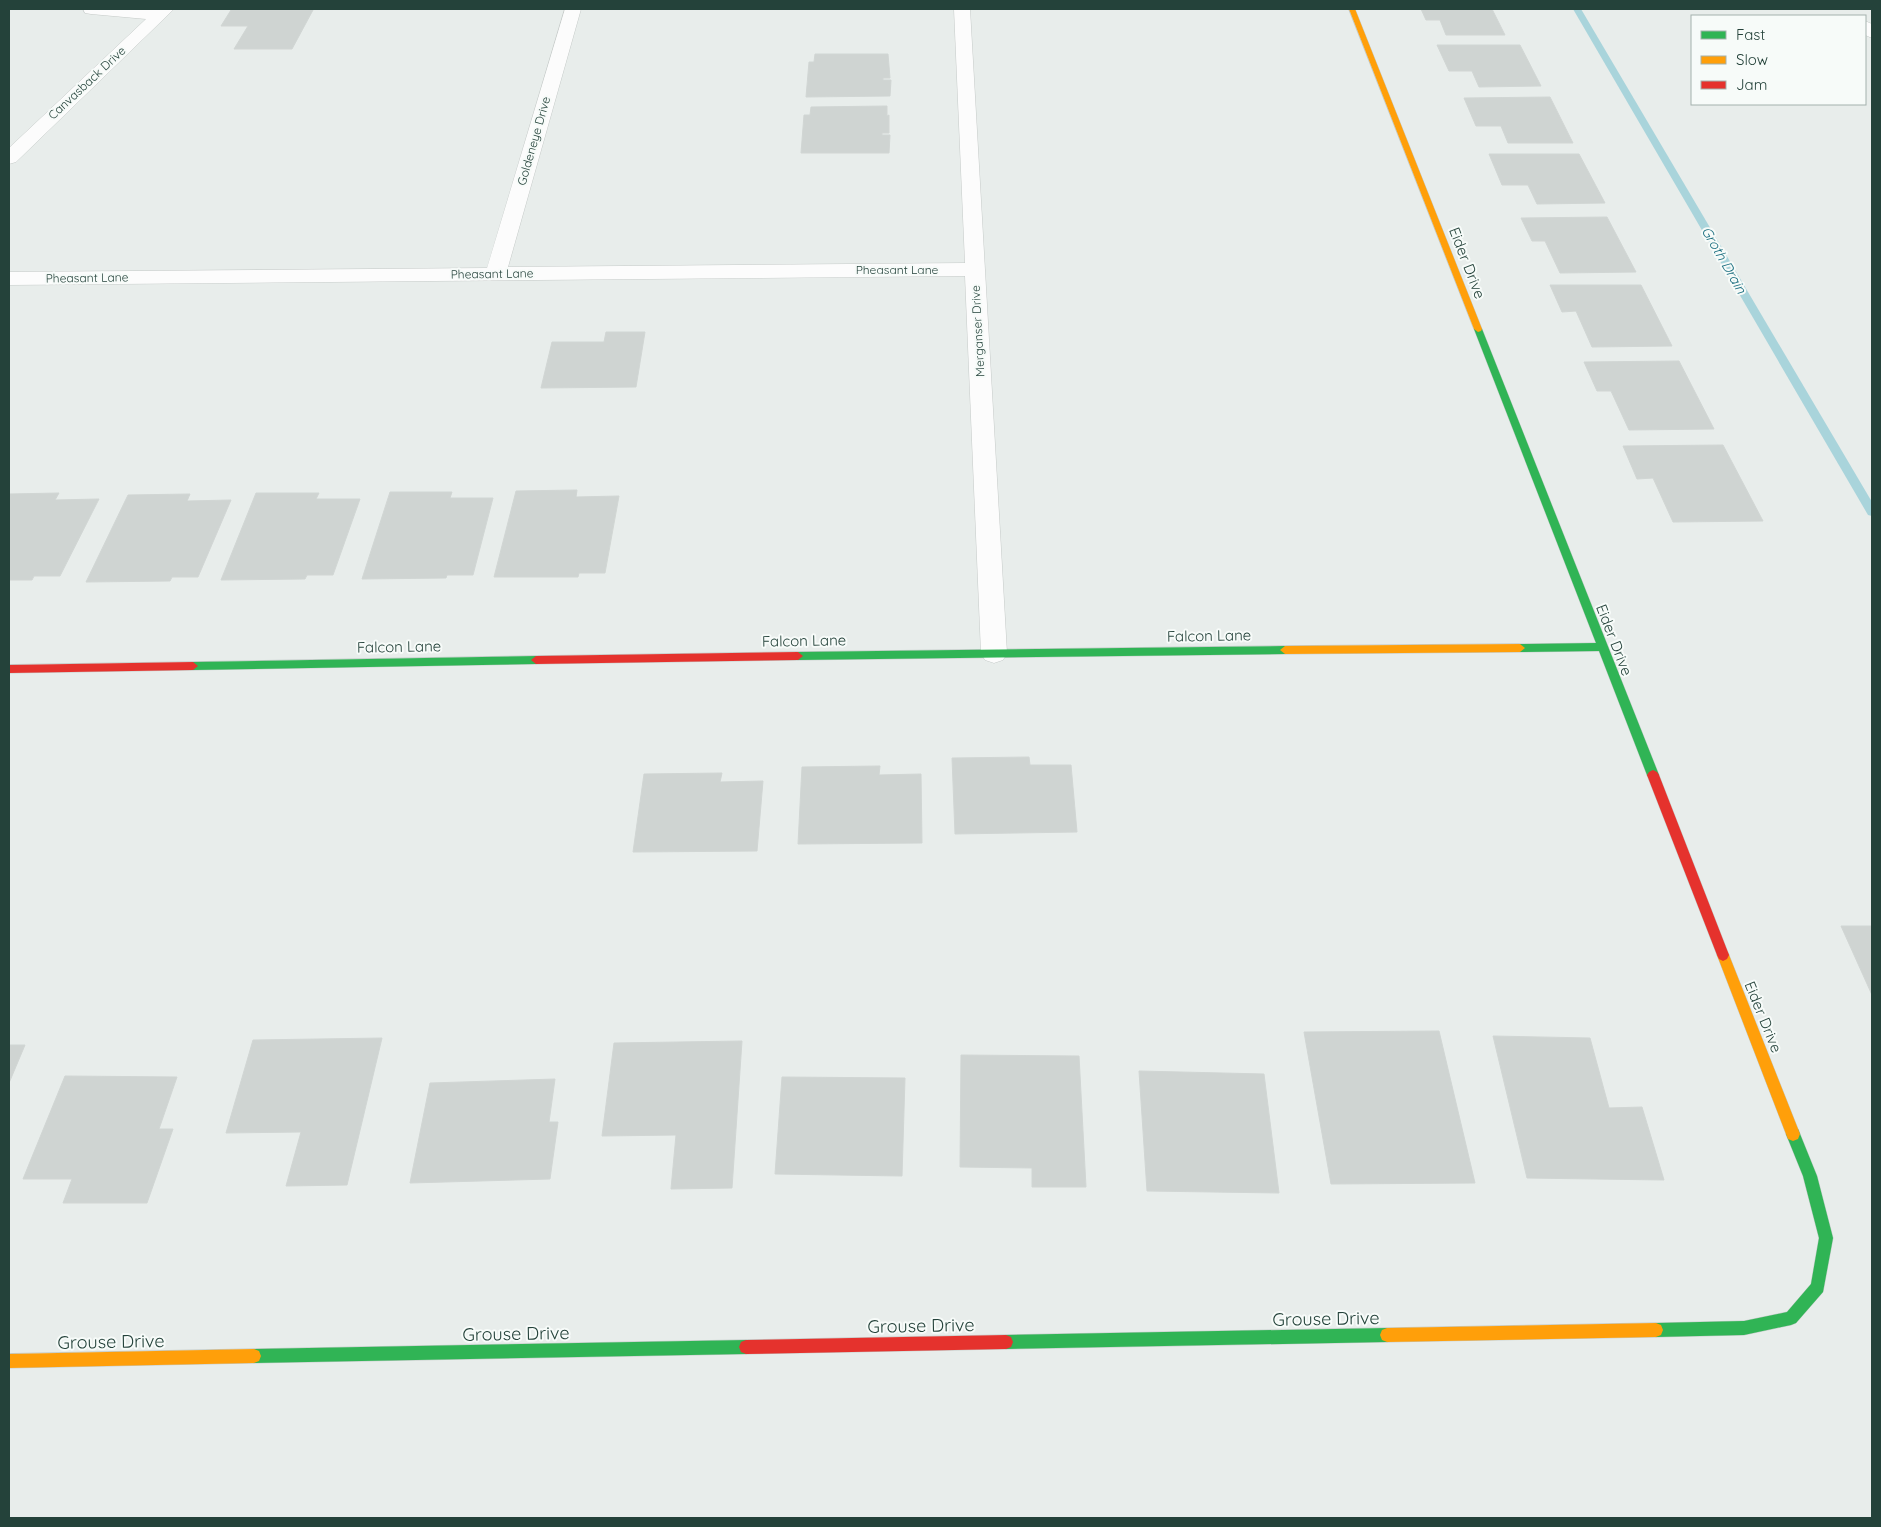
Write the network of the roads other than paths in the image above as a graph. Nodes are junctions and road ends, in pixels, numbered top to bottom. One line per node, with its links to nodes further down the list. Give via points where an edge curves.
1 (91, 9): 5 (street)
2 (573, 9): 8 (street, Goldeneye Drive)
3 (962, 9): 7 (street, Merganser Drive)
4 (1352, 9): 10 (street, Eider Drive)
5 (162, 12): 6 (street, Canvasback Drive)
6 (9, 158)
7 (975, 270): 8 (street, Pheasant Lane); 11 (street, Merganser Drive)
8 (496, 274): 9 (street, Pheasant Lane)
9 (9, 279)
10 (1600, 647): 11 (street, Falcon Lane); 13 (street, Eider Drive, via 1810,1176 1826,1238)
11 (994, 653): 12 (street, Falcon Lane)
12 (9, 669)
13 (1818, 1287): 14 (street, Grouse Drive, via 1791,1318 1744,1328)
14 (9, 1361)

